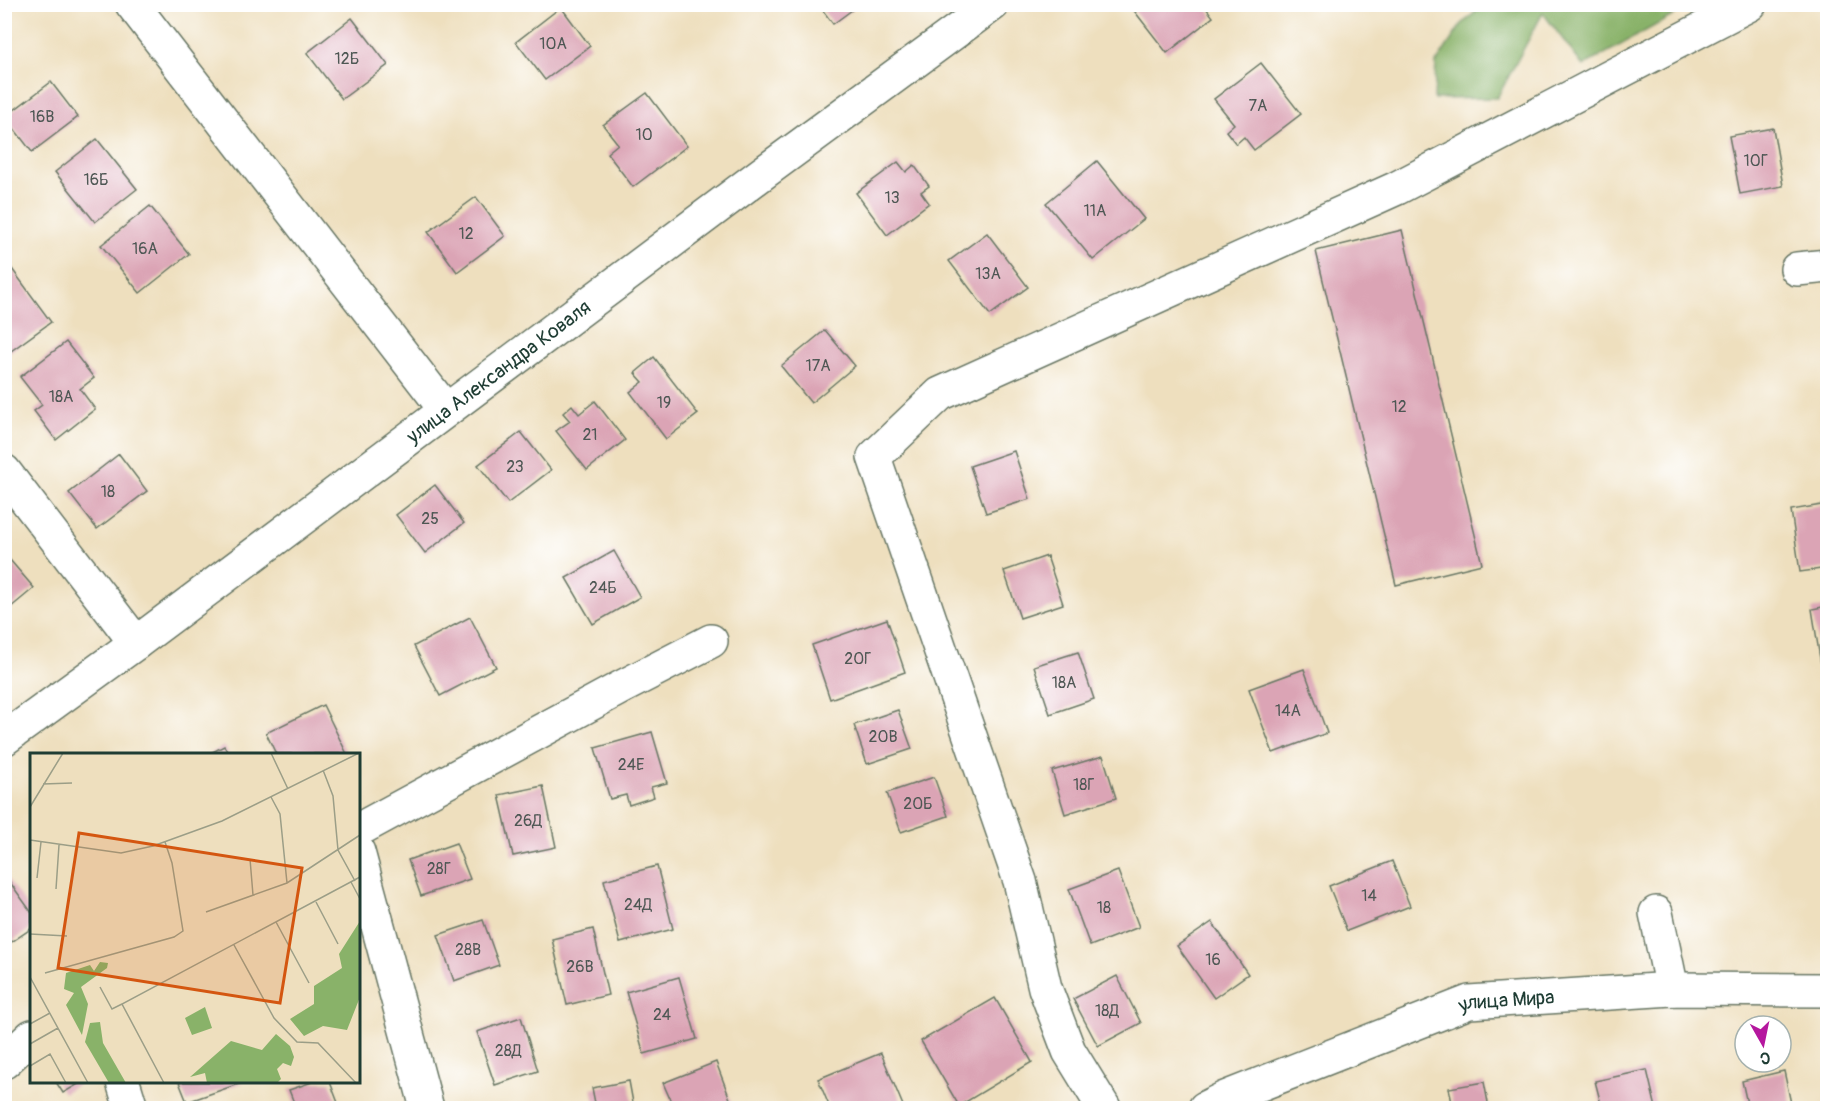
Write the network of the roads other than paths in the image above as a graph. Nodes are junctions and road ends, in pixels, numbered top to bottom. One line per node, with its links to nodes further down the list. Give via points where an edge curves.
1 (132, 4): 4 (street)
2 (993, 4): 4 (street, улица Александра Коваля)
3 (1750, 4): 19 (street, via 1397,188 940,394 874,457 1020,881 1045,988 1069,1051)
4 (445, 409): 7 (street, улица Александра Коваля)
5 (4, 471): 7 (street)
6 (711, 640): 9 (street)
7 (136, 643): 8 (street, улица Александра Коваля)
8 (4, 739)
9 (360, 829)
10 (360, 859): 18 (street)
11 (1656, 913): 12 (street)
12 (1672, 990): 13 (street, улица Мира); 20 (street, улица Мира, via 1469,1002)
13 (1827, 990)
14 (30, 1038): 15 (street)
15 (4, 1062)
16 (123, 1083): 17 (street)
17 (131, 1108)
18 (427, 1108)
19 (1104, 1108)
20 (1206, 1108)

